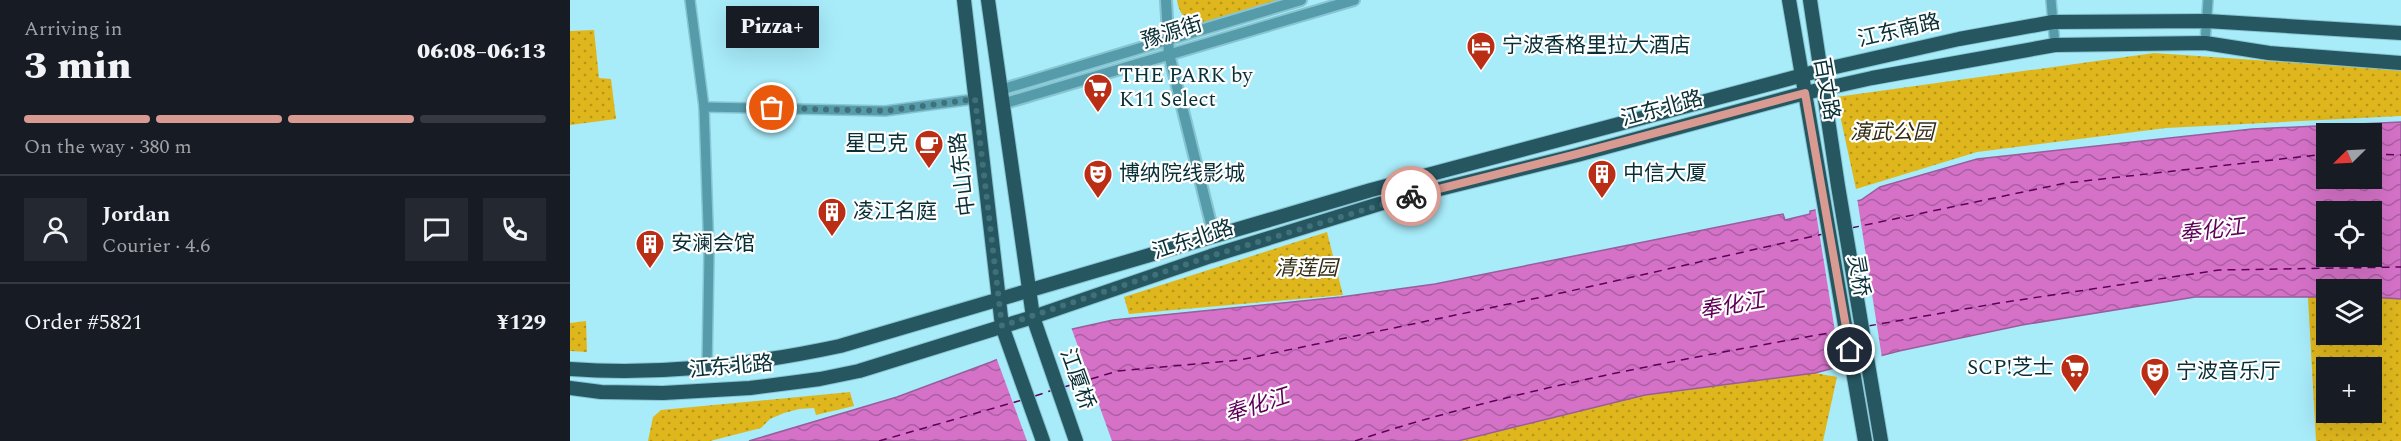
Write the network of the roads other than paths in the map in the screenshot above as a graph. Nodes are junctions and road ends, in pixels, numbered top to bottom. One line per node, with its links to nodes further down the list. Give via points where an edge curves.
1 (690, 0): 25 (street)
2 (964, 0): 24 (main road, 中山东路)
3 (988, 0): 23 (main road)
4 (1166, 0): 14 (street)
5 (1301, 0): 14 (street, 豫源街)
6 (1354, 0): 17 (street, 豫源街)
7 (1789, 0): 20 (main road, 百丈路)
8 (1810, 0): 19 (main road, 百丈路)
9 (2051, 0): 12 (street)
10 (2208, 0): 11 (street)
11 (2206, 21): 12 (main road, 江东南路); 13 (main road, 江东南路); 15 (street)
12 (2053, 22): 16 (street); 19 (main road, 江东南路)
13 (2401, 33)
14 (1167, 40): 17 (street); 23 (street, 豫源街)
15 (2205, 43): 16 (main road, 江东南路); 18 (main road, 江东南路, via 2270,53)
16 (2055, 45): 21 (main road, 江东南路)
17 (1169, 54): 23 (street, 豫源街); 28 (street)
18 (2401, 63)
19 (1822, 70): 20 (main road, 江东南路); 21 (main road, 百丈路)
20 (1802, 75): 22 (main road, 百丈路); 28 (main road, 江东北路)
21 (1825, 88): 22 (main road, 江东北路); 27 (main road, 百丈路)
22 (1805, 93): 26 (main road, 百丈路); 31 (main road, 江东北路, via 1379,204)
23 (1001, 97): 29 (main road)
24 (975, 99): 25 (street, via 885,111); 30 (main road, 中山东路)
25 (704, 107): 33 (street)
26 (1822, 185): 35 (main road, 灵桥)
27 (1838, 186): 35 (main road, 灵桥)
28 (1214, 236): 29 (main road, 江东北路)
29 (1028, 291): 30 (main road, 江东北路); 31 (main road)
30 (998, 299): 32 (main road, 中山东路); 33 (main road, 江东北路, via 840,346 783,359)
31 (1033, 317): 32 (main road, 江东北路); 38 (main road, 江厦桥)
32 (1002, 326): 36 (main road, 江东北路, via 891,363 820,379 663,393); 37 (main road, 中山东路)
33 (707, 368): 34 (main road, 江东北路)
34 (570, 369)
35 (1861, 372): 39 (main road); 40 (main road)
36 (570, 388)
37 (1043, 441)
38 (1077, 441)
39 (1865, 441)
40 (1881, 441)

